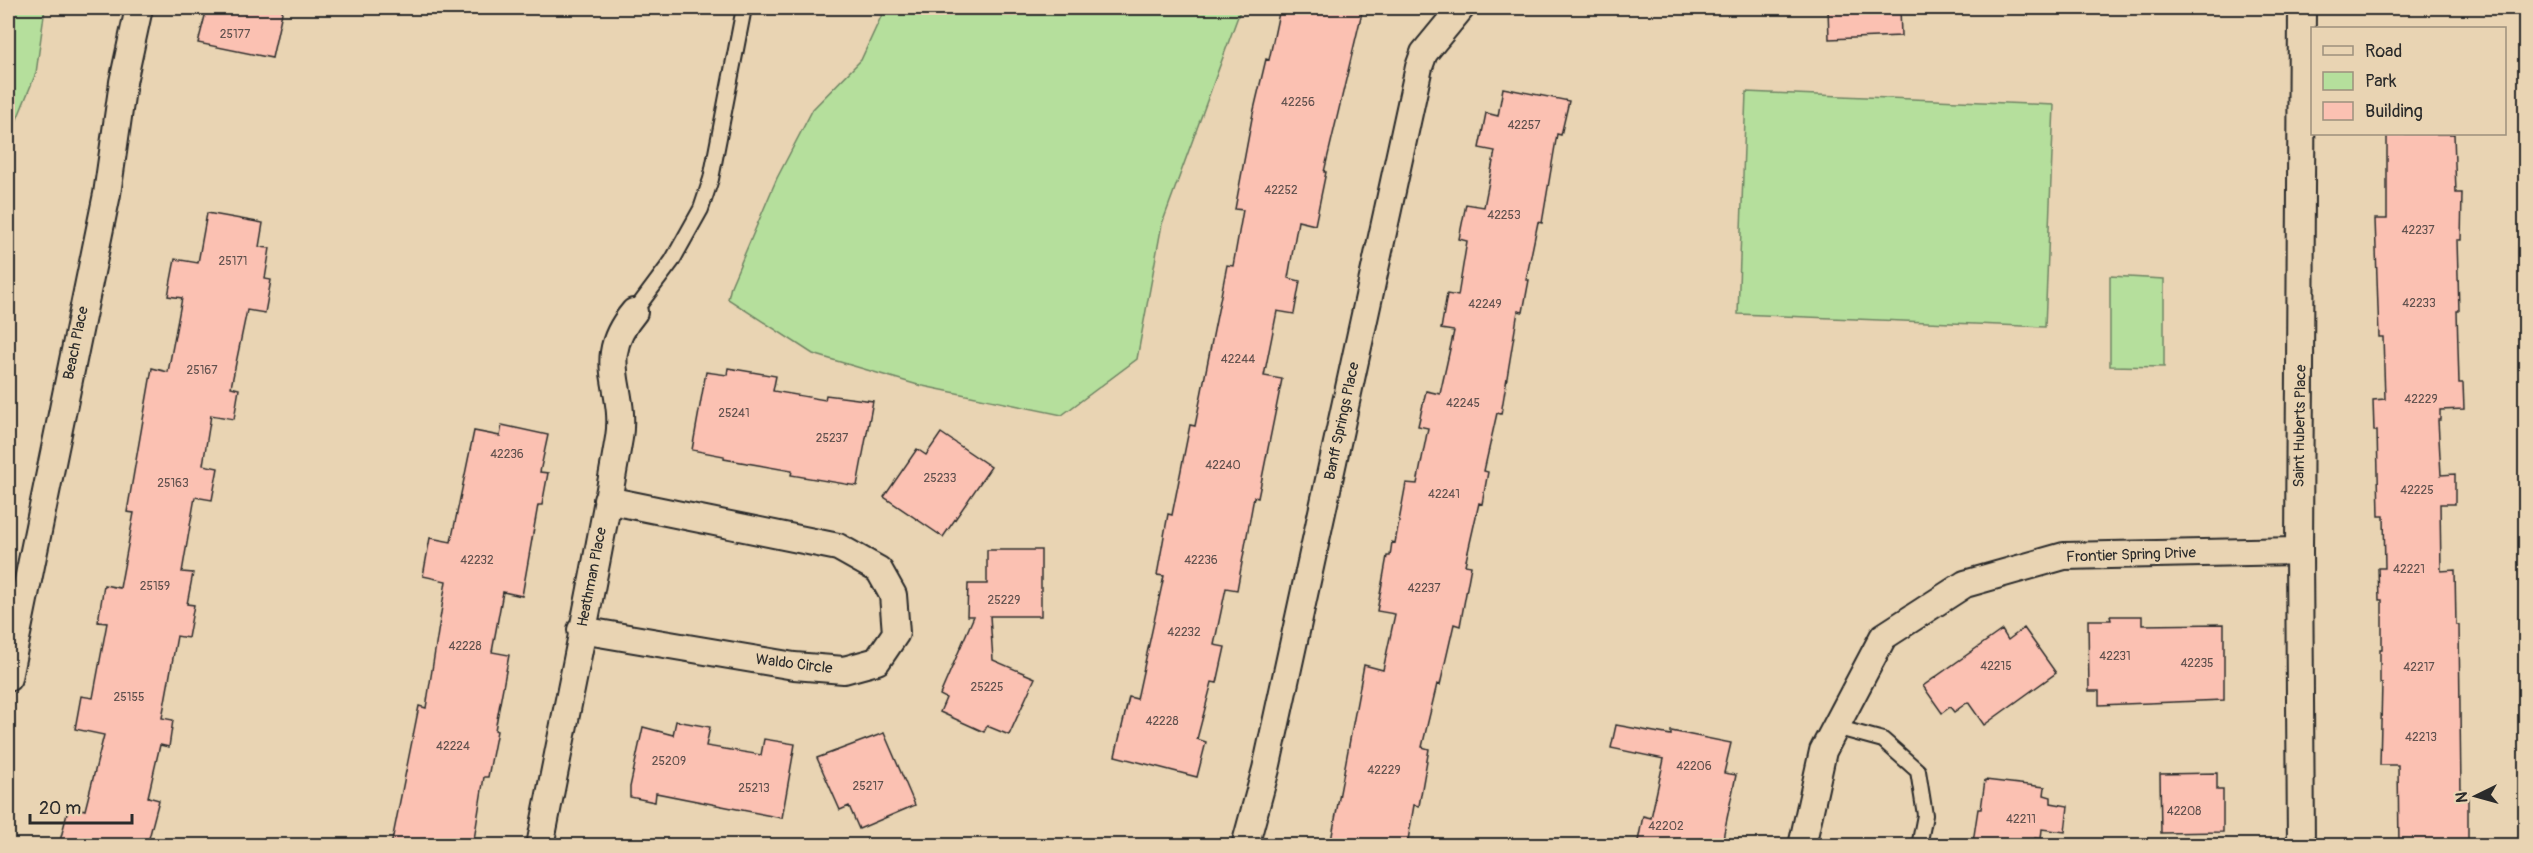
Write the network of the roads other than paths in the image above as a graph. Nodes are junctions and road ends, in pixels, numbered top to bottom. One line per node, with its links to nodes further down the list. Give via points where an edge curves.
1 (139, 8): 9 (street, Beach Place, via 123,82 107,194)
2 (744, 8): 5 (lane, via 711,179 672,261)
3 (1461, 8): 12 (street, Banff Springs Place, via 1424,52 1419,67 1266,769)
4 (2302, 8): 7 (street, Saint Huberts Place)
5 (634, 312): 6 (street, Heathman Place, via 617,336 612,355 620,429)
6 (607, 500): 8 (street, Heathman Place); 8 (street, Waldo Circle, via 838,547 879,570 892,596 896,633 877,661 844,670 794,666)
7 (2299, 551): 10 (street, Frontier Spring Drive, via 2064,556 1965,584 1882,637); 15 (street, Saint Huberts Place)
8 (581, 630): 11 (street, Heathman Place)
9 (8, 678)
10 (1835, 727): 13 (street, Frontier Spring Drive, via 1823,750); 14 (lane, via 1882,740 1918,771 1925,815)
11 (540, 846)
12 (1245, 846)
13 (1803, 846)
14 (1919, 846)
15 (2301, 846)

